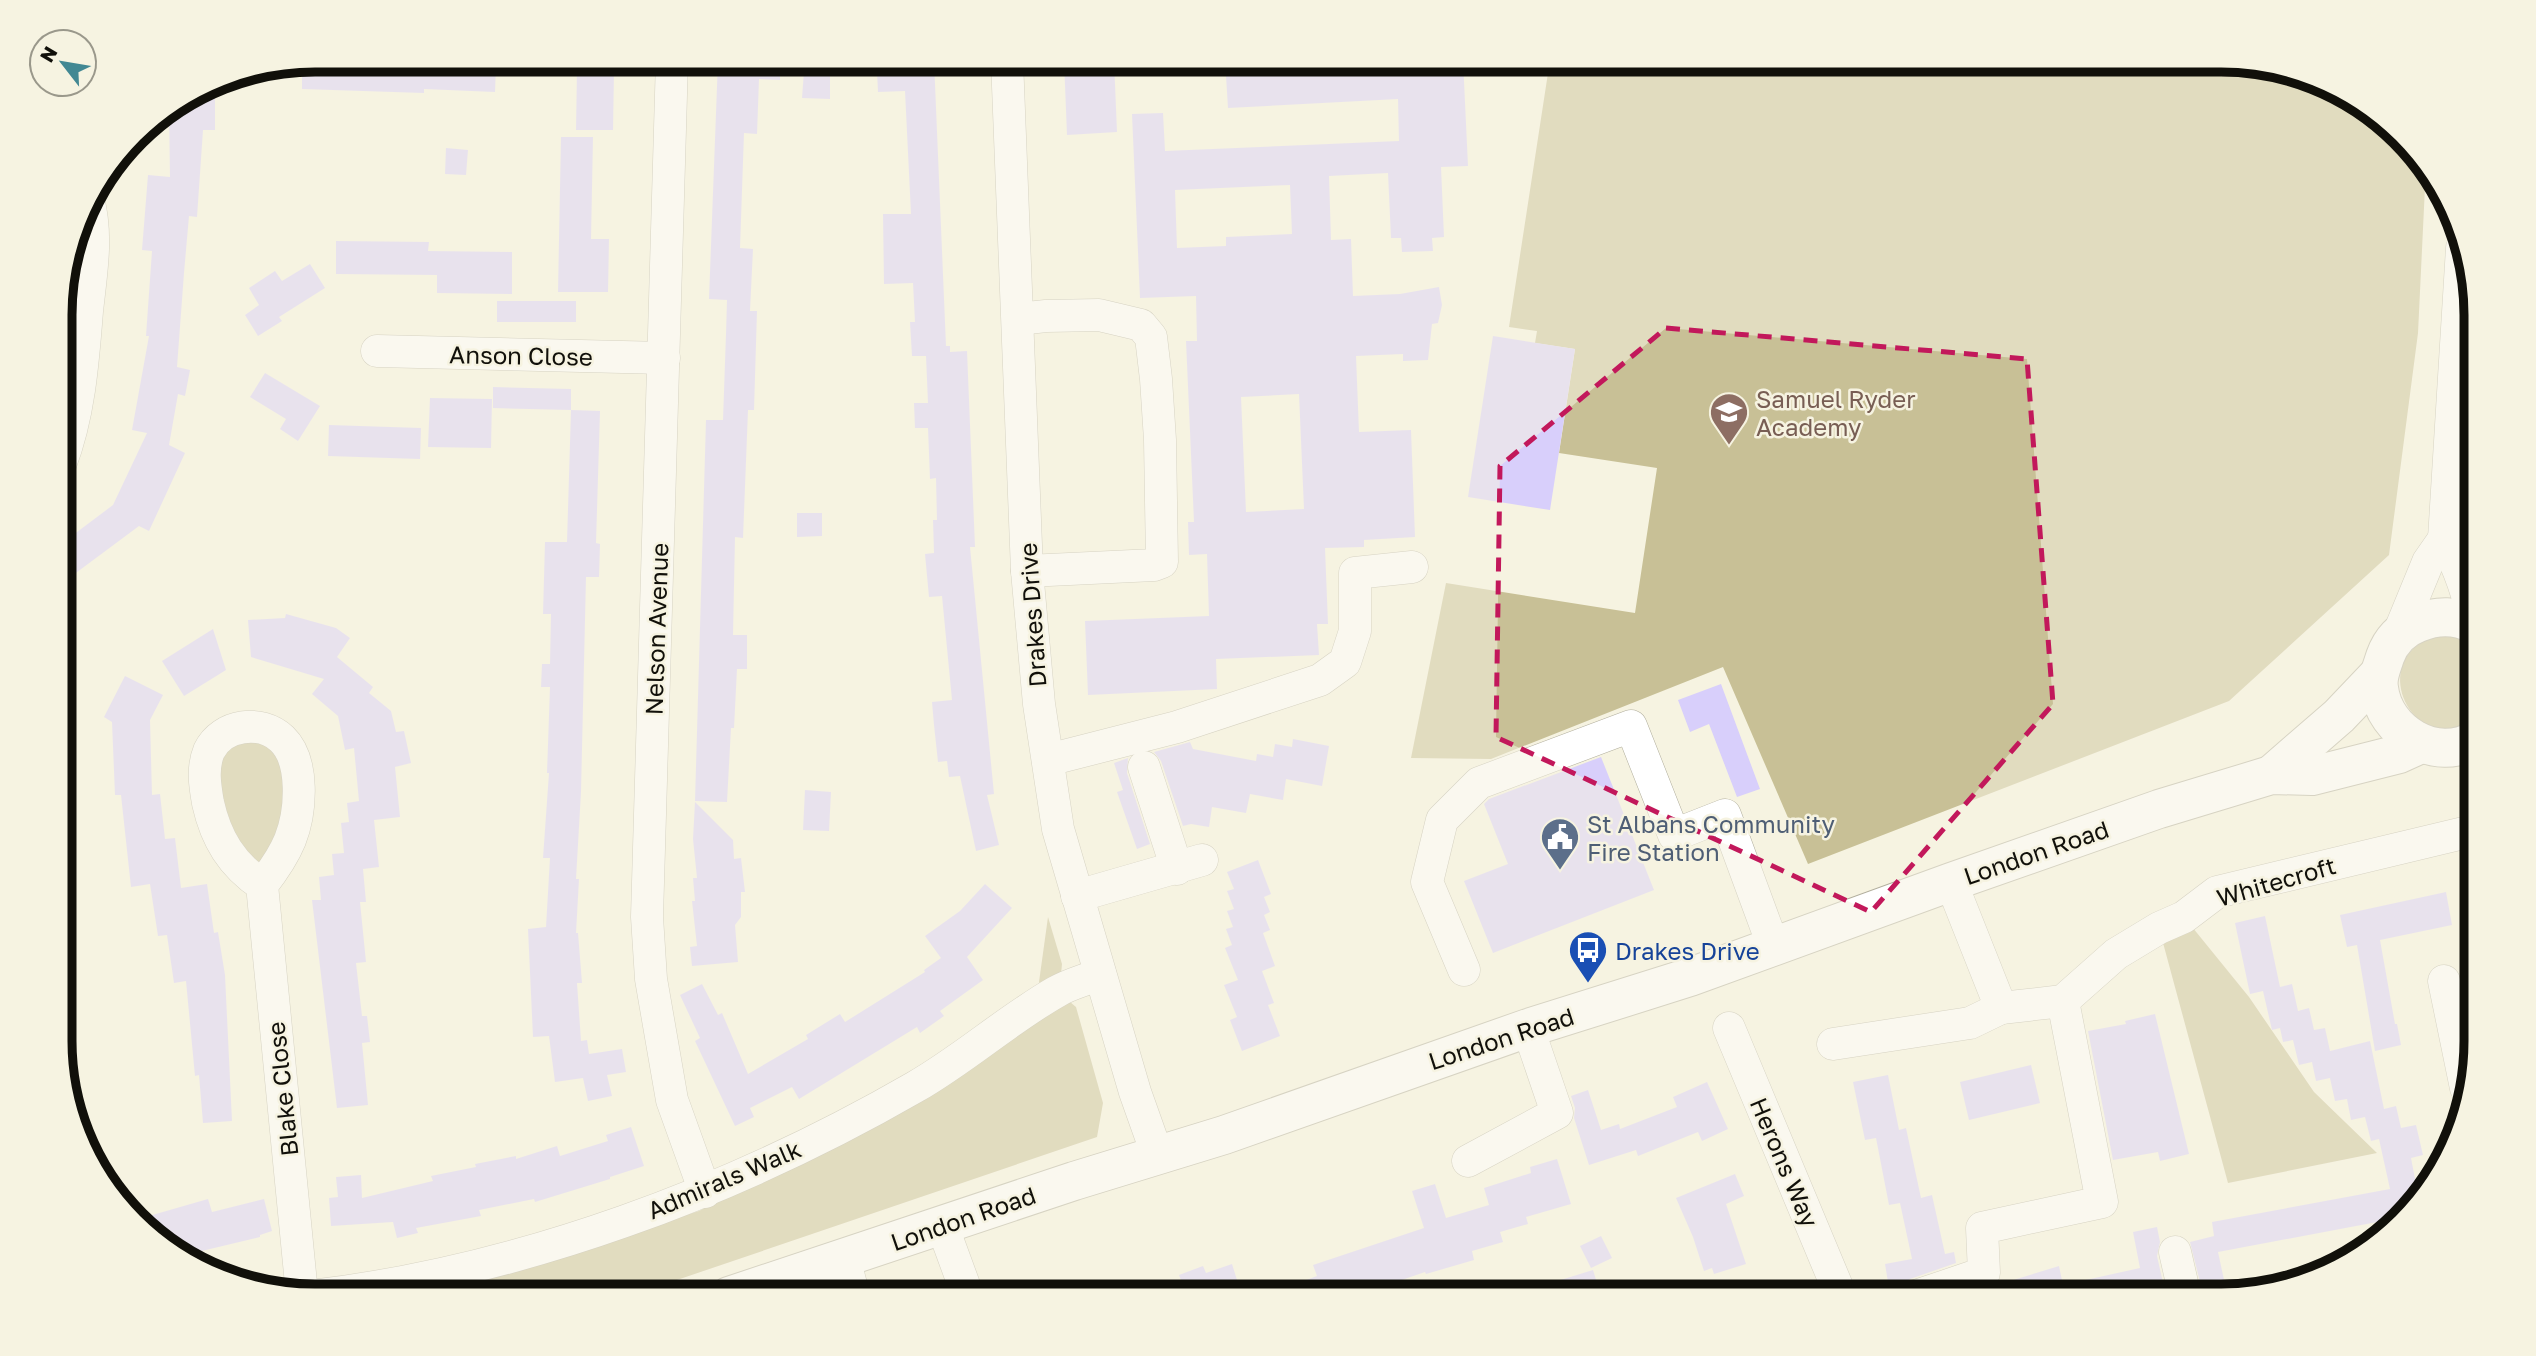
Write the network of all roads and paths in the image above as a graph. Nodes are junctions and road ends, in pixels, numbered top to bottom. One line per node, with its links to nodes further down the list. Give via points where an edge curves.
1 (672, 72): 7 (street, Nelson Avenue)
2 (1008, 72): 5 (street, Drakes Drive)
3 (91, 220): 8 (street, via 94,245)
4 (2460, 274): 9 (street)
5 (1018, 319): 11 (street, Drakes Drive); 11 (street, via 1099,316 1140,325 1151,337 1161,478 1162,562)
6 (377, 351): 7 (street, Anson Close)
7 (664, 358): 37 (street, Nelson Avenue, via 647,917 655,1004 672,1100)
8 (72, 428)
9 (2444, 540): 12 (street); 14 (street, via 2428,562)
10 (1412, 567): 18 (street, via 1355,573 1355,631 1345,662 1320,680 1177,727)
11 (1027, 571): 18 (street, Drakes Drive)
12 (2464, 584)
13 (2464, 621): 14 (main road, via 2430,618)
14 (2398, 635): 15 (main road, London Road)
15 (2379, 674): 16 (main road, via 2384,708 2398,729); 20 (main road, London Road)
16 (2421, 744): 17 (main road, London Road, via 2444,748); 20 (main road, London Road, via 2312,776)
17 (2464, 745)
18 (1048, 760): 24 (street, Drakes Drive, via 1058,829)
19 (1144, 766): 24 (street, via 1190,865)
20 (2271, 775): 22 (main road, London Road)
21 (2464, 833): 29 (street, Whitecroft, via 2217,892 2184,917 2116,954)
22 (1951, 882): 25 (main road, London Road); 30 (street)
23 (262, 885): 23 (street, via 246,874 220,842 204,785 210,749 221,736 252,726 283,740 297,770 296,817 290,840); 41 (street, Blake Close)
24 (1077, 896): 27 (street, Drakes Drive)
25 (1774, 948): 26 (street, via 1725,815 1674,835 1631,726 1479,783 1442,820 1427,883); 31 (main road, London Road)
26 (1464, 970)
27 (1100, 974): 35 (street, Drakes Drive); 37 (street, Admirals Walk, via 1057,991 916,1087)
28 (2444, 981): 34 (street)
29 (2063, 1001): 30 (street); 47 (street, via 2102,1202 1982,1228 1984,1273)
30 (2001, 1008): 33 (street, via 1970,1023)
31 (1528, 1028): 35 (main road, London Road); 36 (street, via 1557,1113)
32 (1729, 1028): 46 (street, Herons Way)
33 (1833, 1044)
34 (2462, 1066)
35 (1157, 1154): 38 (main road, London Road)
36 (1468, 1161)
37 (705, 1192): 42 (street, Admirals Walk, via 492,1262)
38 (942, 1225): 40 (main road, London Road); 45 (street)
39 (2175, 1252): 48 (street)
40 (844, 1258): 43 (main road, London Road); 44 (street)
41 (301, 1283)
42 (376, 1284)
43 (765, 1284)
44 (851, 1284)
45 (964, 1284)
46 (1836, 1284)
47 (1951, 1284)
48 (2182, 1284)

